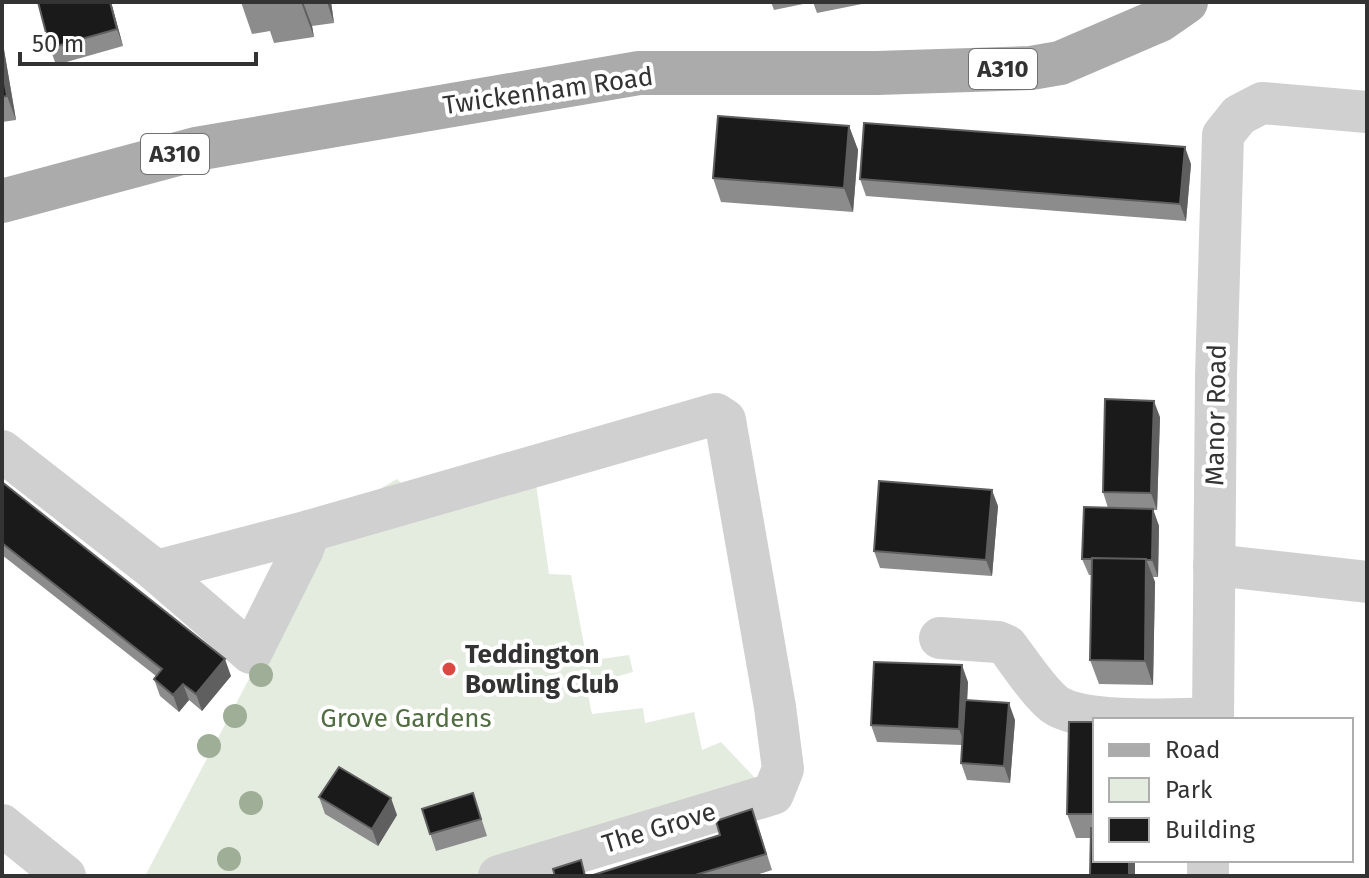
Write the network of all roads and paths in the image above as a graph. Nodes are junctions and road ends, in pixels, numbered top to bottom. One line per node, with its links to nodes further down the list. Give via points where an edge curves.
1 (1186, 2): 3 (main road, Twickenham Road / A310, via 1160,20 1060,63 1031,68 639,73 196,149)
2 (1367, 112): 6 (street, Manor Road, via 1262,103 1239,115 1223,135)
3 (2, 201)
4 (2, 451): 7 (street)
5 (309, 531): 7 (street); 7 (street, via 251,653); 14 (street, The Grove, via 716,414 725,420 783,769 773,794)
6 (1214, 565): 8 (street); 11 (street, Manor Road)
7 (156, 571)
8 (1367, 582)
9 (940, 638): 10 (street, via 1007,646 1053,703 1073,713)
10 (1118, 718)
11 (1213, 718)
12 (2, 825): 13 (street)
13 (65, 876)
14 (499, 876)

